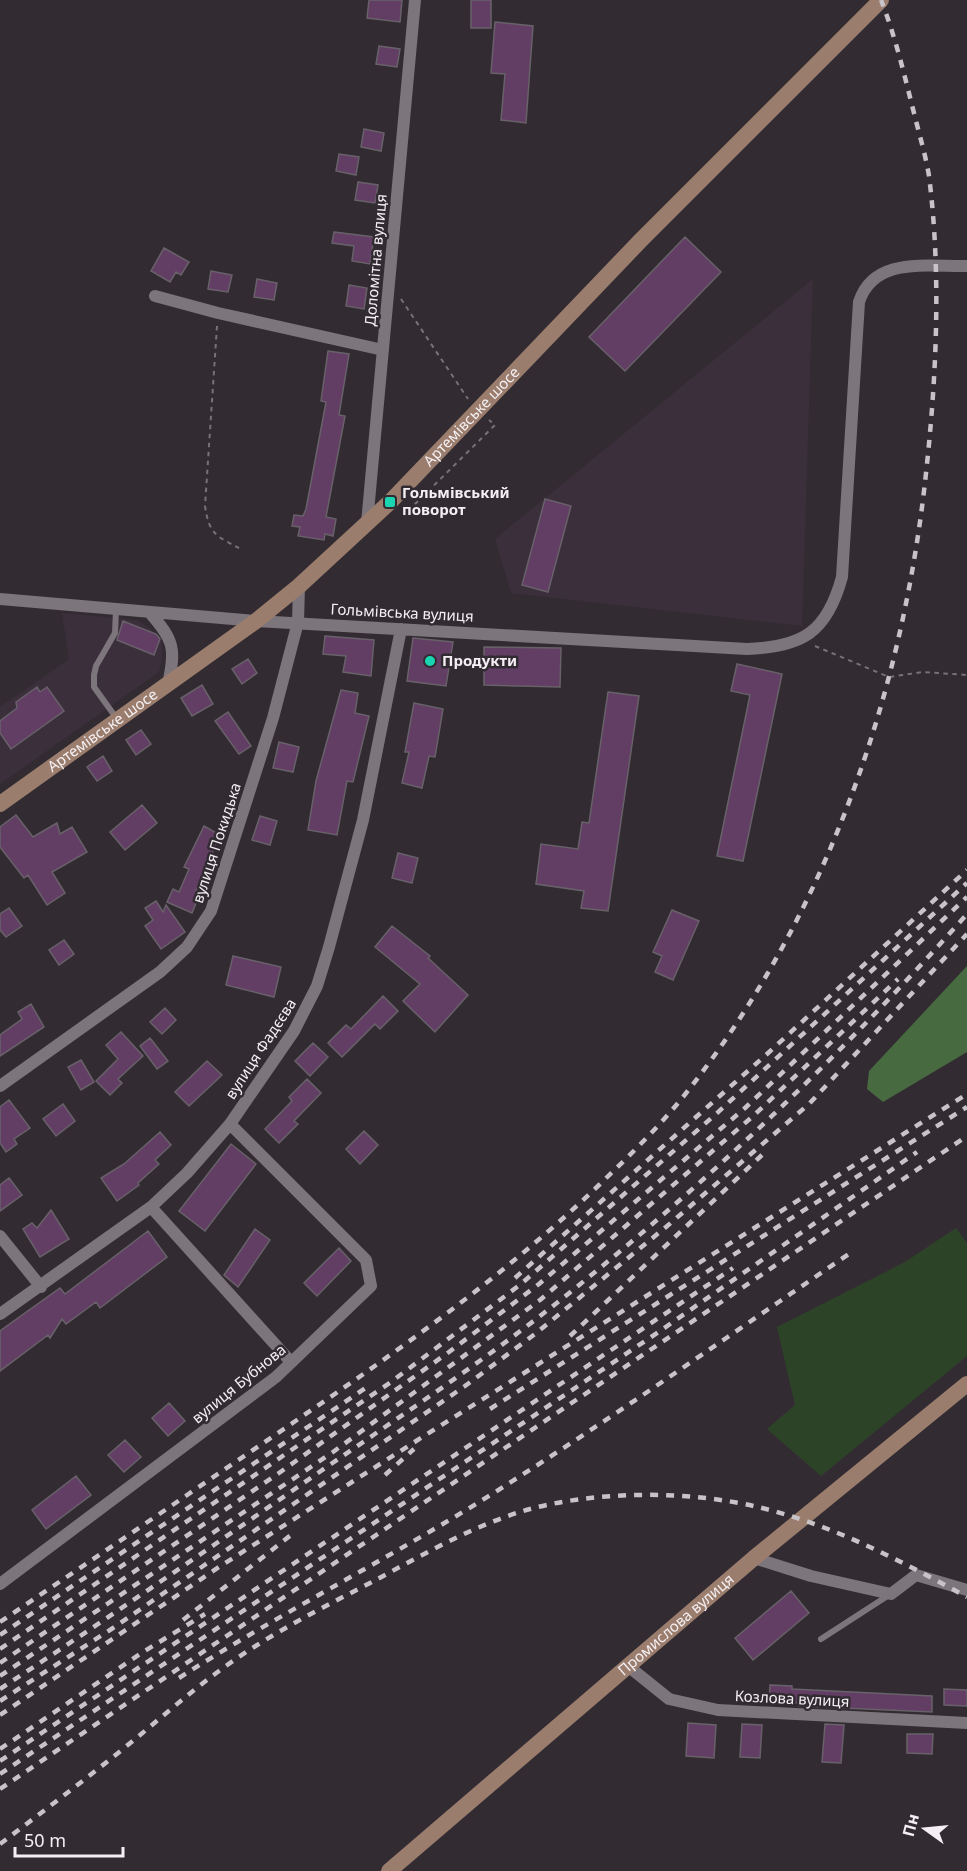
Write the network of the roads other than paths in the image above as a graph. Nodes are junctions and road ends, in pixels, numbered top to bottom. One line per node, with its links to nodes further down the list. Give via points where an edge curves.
1 (415, 0): 5 (street, Доломітна вулиця)
2 (881, 0): 6 (main road, Артемівське шосе)
3 (967, 266): 13 (street, Гольмівська вулиця, via 890,268 874,276 864,289 859,302 842,577 825,618 801,641 777,648 747,649)
4 (155, 296): 5 (street)
5 (383, 350): 6 (street, Доломітна вулиця)
6 (367, 523): 7 (main road, Артемівське шосе)
7 (298, 586): 11 (main road, Артемівське шосе); 12 (street, вулиця Покидька)
8 (0, 599): 9 (street, Гольмівська вулиця)
9 (116, 610): 10 (street, Гольмівська вулиця); 15 (lane, via 115,633 96,666 94,687)
10 (150, 613): 11 (street, Гольмівська вулиця); 14 (street, via 172,644)
11 (256, 621): 12 (street, Гольмівська вулиця); 14 (main road, Артемівське шосе)
12 (298, 622): 13 (street, Гольмівська вулиця); 17 (street, вулиця Покидька, via 273,718 211,911 187,947 160,972)
13 (401, 628): 18 (street, вулиця Фадєєва, via 363,820 317,986 294,1031)
14 (168, 684): 15 (main road, Артемівське шосе)
15 (118, 720): 16 (main road, Артемівське шосе)
16 (0, 804)
17 (0, 1086)
18 (230, 1124): 19 (street, вулиця Фадєєва); 23 (street, вулиця Бубнова, via 366,1260 371,1286)
19 (151, 1207): 21 (street, вулиця Фадєєва); 23 (street)
20 (0, 1236): 21 (street)
21 (41, 1287): 22 (street, вулиця Фадєєва)
22 (0, 1314)
23 (291, 1362): 26 (street, вулиця Бубнова)
24 (967, 1384): 25 (main road, Промислова вулиця)
25 (754, 1558): 28 (street); 30 (main road, Промислова вулиця)
26 (0, 1584)
27 (967, 1590): 28 (street, via 916,1575)
28 (891, 1594): 29 (lane)
29 (821, 1639)
30 (628, 1666): 31 (street, Козлова вулиця, via 669,1700 718,1710); 32 (main road, Промислова вулиця)
31 (967, 1723)
32 (389, 1871)

